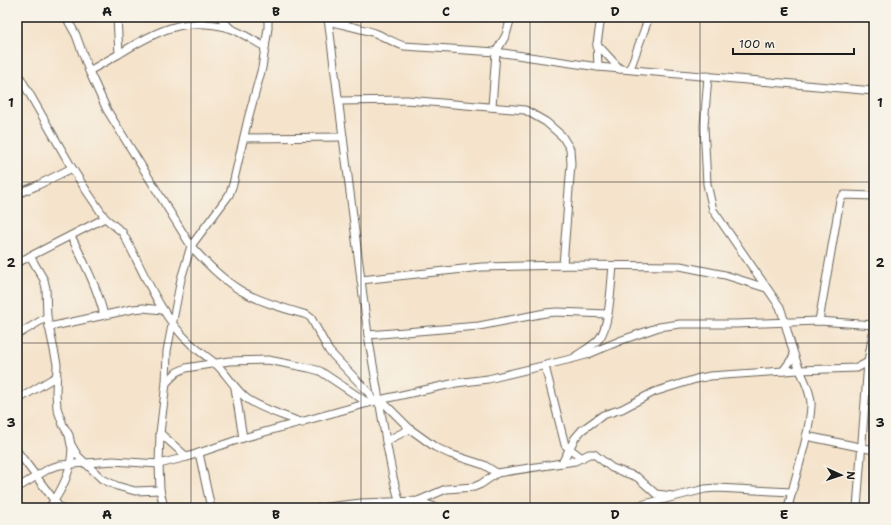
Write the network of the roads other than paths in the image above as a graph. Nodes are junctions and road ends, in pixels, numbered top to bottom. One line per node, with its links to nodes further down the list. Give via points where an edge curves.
1 (66, 17): 20 (street, via 76,35)
2 (116, 17): 15 (street)
3 (203, 17): 10 (street)
4 (220, 17): 11 (street)
5 (268, 17): 13 (street)
6 (511, 17): 14 (street, via 506,35)
7 (601, 17): 12 (street)
8 (649, 17): 18 (street)
9 (328, 19): 14 (street, via 383,36 395,44 404,46); 23 (street)
10 (195, 23): 11 (street); 15 (street, via 167,28 144,38)
11 (230, 28): 13 (street)
12 (597, 44): 16 (street); 17 (street)
13 (265, 47): 26 (street)
14 (496, 52): 16 (street); 24 (street)
15 (119, 54): 20 (street)
16 (598, 68): 17 (street)
17 (620, 69): 18 (street)
18 (630, 69): 21 (street)
19 (17, 72): 27 (street)
20 (89, 72): 32 (street, via 107,110)
21 (708, 76): 22 (street); 38 (street, via 704,126 707,184 713,210)
22 (874, 91)
23 (339, 102): 24 (street, via 407,100); 25 (street)
24 (492, 107): 35 (street, via 525,110 546,122 562,136 570,149)
25 (343, 137): 26 (street); 37 (street)
26 (244, 138): 32 (street, via 229,195)
27 (72, 168): 28 (street); 30 (street)
28 (17, 194)
29 (874, 196): 43 (street, via 844,196 840,200)
30 (105, 218): 31 (street); 39 (street, via 122,232)
31 (71, 236): 33 (street); 41 (street, via 91,276)
32 (191, 246): 45 (street); 61 (street, via 243,293 307,314 329,351 370,393)
33 (30, 256): 34 (street); 42 (street, via 44,280)
34 (17, 263)
35 (563, 265): 36 (street); 37 (street, via 482,267)
36 (613, 266): 38 (street, via 680,266); 40 (street)
37 (361, 280): 49 (street)
38 (766, 288): 44 (street, via 780,307)
39 (163, 310): 41 (street, via 143,308); 45 (street)
40 (608, 314): 49 (street, via 545,313 479,326); 51 (street, via 604,332 599,340)
41 (104, 315): 47 (street)
42 (47, 317): 47 (street); 48 (street)
43 (819, 321): 44 (street); 46 (street)
44 (785, 322): 50 (street); 51 (street, via 659,327)
45 (172, 323): 53 (street, via 189,342); 58 (street, via 167,351)
46 (874, 325): 52 (street)
47 (49, 327): 57 (street)
48 (17, 335)
49 (368, 336): 61 (street)
50 (794, 356): 55 (street); 56 (street)
51 (571, 359): 54 (street)
52 (868, 362): 55 (street, via 857,368); 69 (street)
53 (215, 363): 58 (street, via 186,368); 59 (street); 61 (street, via 256,359 309,368 328,376 352,393)
54 (545, 366): 61 (street); 70 (street, via 562,438)
55 (799, 370): 56 (street); 65 (street, via 811,400)
56 (783, 371): 70 (street, via 710,376 654,392 622,409 603,415 582,430)
57 (57, 376): 60 (street); 68 (street, via 57,408)
58 (166, 382): 64 (street)
59 (235, 388): 62 (street, via 254,403); 66 (street)
60 (17, 400)
61 (375, 402): 62 (street); 63 (street, via 386,405); 67 (street)
62 (302, 423): 66 (street)
63 (410, 429): 67 (street); 80 (street, via 450,454)
64 (160, 433): 74 (street); 79 (street)
65 (806, 436): 69 (street); 84 (street)
66 (243, 438): 73 (street)
67 (386, 441): 88 (street)
68 (72, 445): 76 (street); 78 (street)
69 (862, 448): 71 (street); 97 (street)
70 (569, 450): 75 (street); 77 (street)
71 (874, 450)
72 (17, 451): 81 (street)
73 (199, 453): 74 (street); 92 (street)
74 (187, 457): 79 (street)
75 (582, 458): 77 (street); 85 (street, via 594,454 612,468 637,477 656,494)
76 (84, 463): 78 (street); 79 (street, via 113,461); 83 (street, via 102,479 117,486 135,491)
77 (562, 463): 80 (street)
78 (71, 464): 81 (street, via 50,468); 86 (street)
79 (159, 464): 83 (street)
80 (497, 472): 87 (street, via 474,487 446,489)
81 (37, 476): 82 (street); 86 (street)
82 (17, 488)
83 (160, 490): 91 (street)
84 (792, 492): 85 (street, via 717,488); 96 (street)
85 (673, 496): 95 (street)
86 (55, 500): 89 (street); 90 (street)
87 (418, 501): 88 (street); 94 (street)
88 (401, 505): 93 (street, via 361,503)
89 (49, 508)
90 (60, 508)
91 (164, 508)
92 (211, 508)
93 (318, 508)
94 (438, 508)
95 (628, 508)
96 (788, 508)
97 (857, 508)

